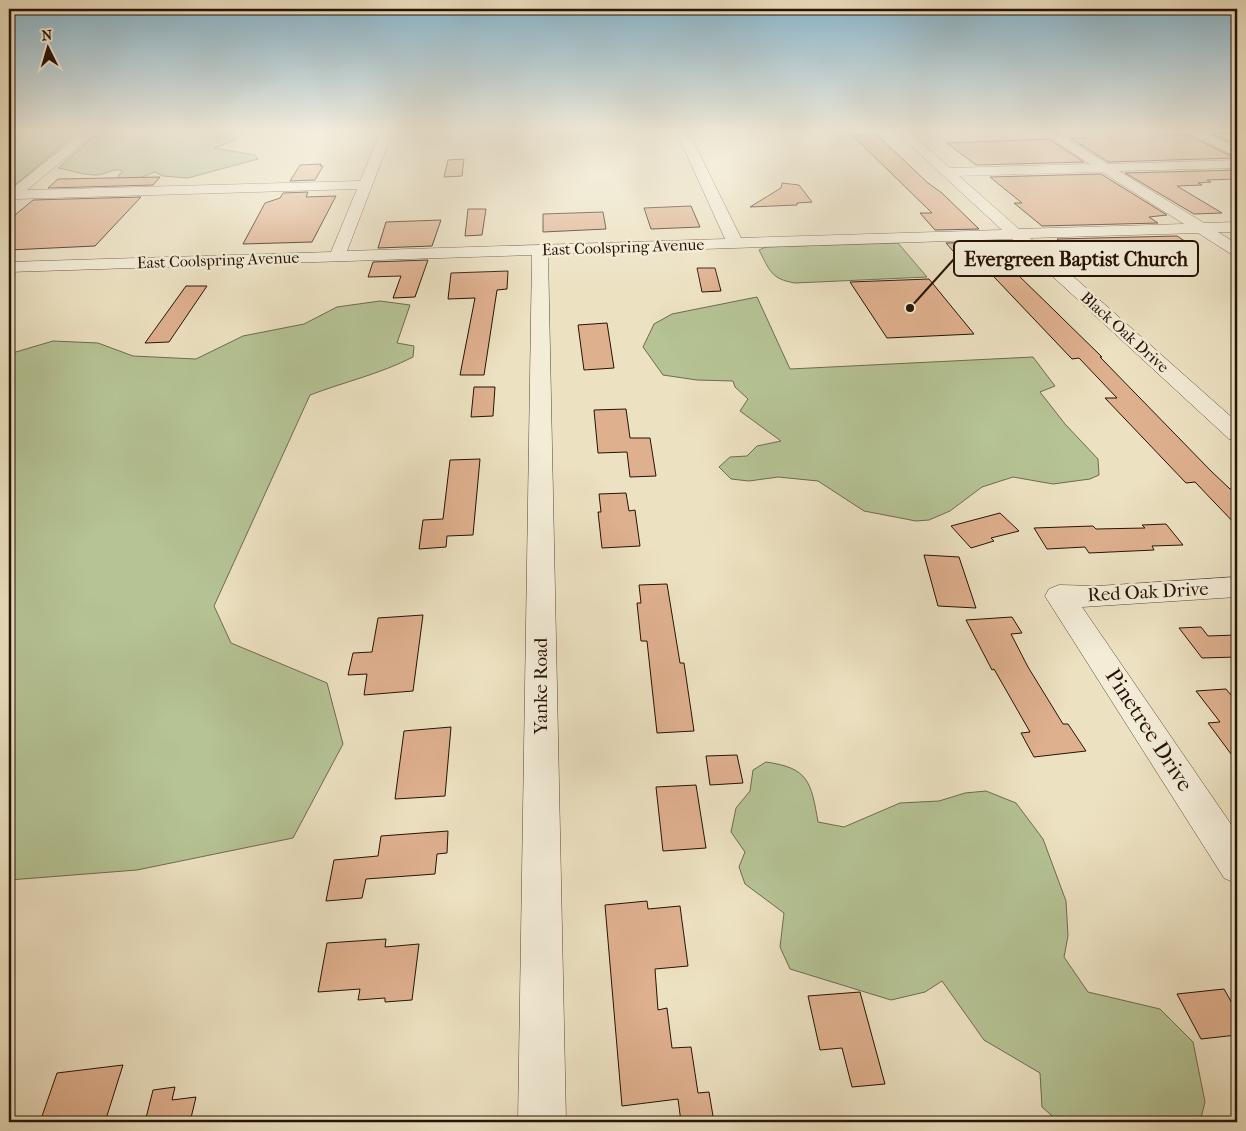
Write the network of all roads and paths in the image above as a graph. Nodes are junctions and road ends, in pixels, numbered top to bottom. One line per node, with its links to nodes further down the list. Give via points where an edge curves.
1 (26, 184): 6 (street)
2 (707, 184): 10 (street)
3 (961, 184): 9 (street, Black Oak Drive)
4 (1130, 184): 8 (street)
5 (367, 185): 6 (street); 13 (street)
6 (10, 197)
7 (1237, 227): 8 (street, East Coolspring Avenue)
8 (1201, 228): 9 (street, East Coolspring Avenue); 12 (street)
9 (1018, 234): 10 (street, East Coolspring Avenue); 15 (street, Black Oak Drive)
10 (735, 243): 11 (street, East Coolspring Avenue)
11 (540, 250): 13 (street, East Coolspring Avenue); 19 (street, Yanke Road)
12 (1237, 251)
13 (337, 256): 14 (street, East Coolspring Avenue)
14 (9, 267)
15 (1237, 434)
16 (1237, 587): 17 (street, Red Oak Drive, via 1097,597)
17 (1059, 596): 18 (street, Pinetree Drive)
18 (1237, 865)
19 (542, 1122)

